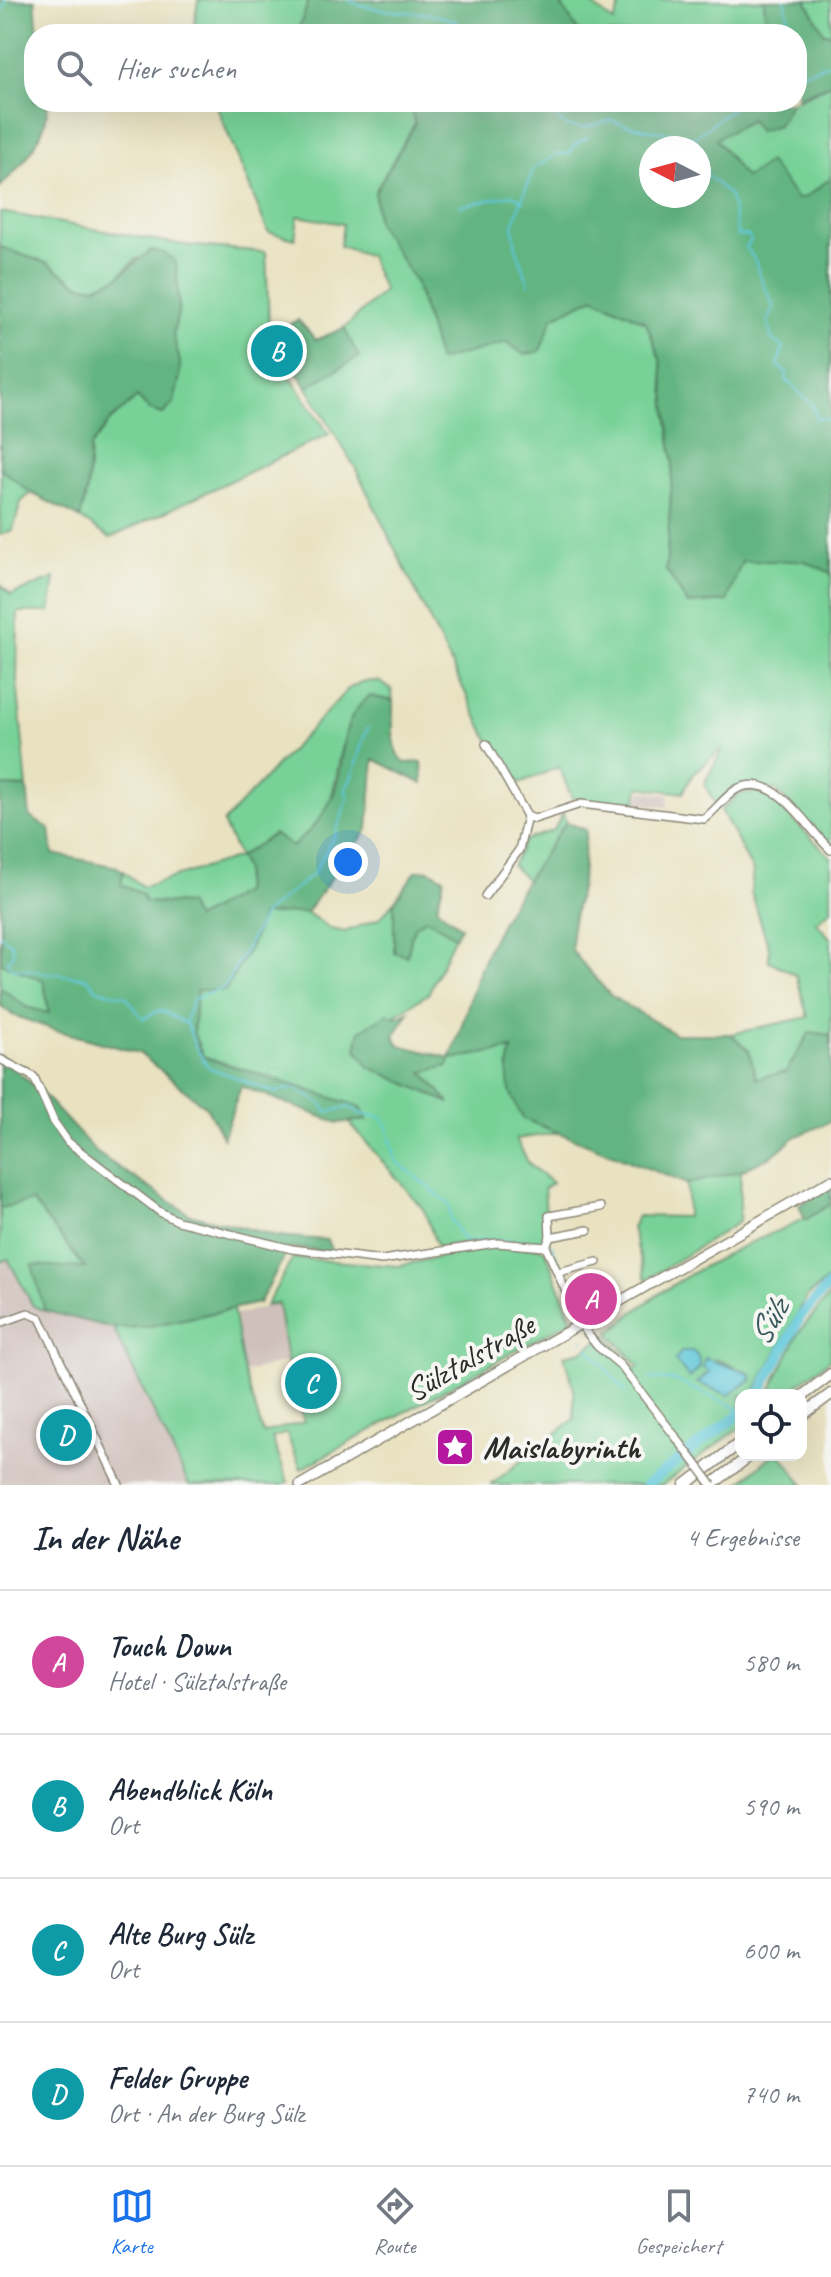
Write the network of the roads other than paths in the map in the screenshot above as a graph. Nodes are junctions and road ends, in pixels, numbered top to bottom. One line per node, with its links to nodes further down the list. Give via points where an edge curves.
1 (486, 744): 2 (street)
2 (527, 816): 3 (street, via 534,819 581,804 704,819 737,789 765,788 793,808); 4 (street, via 519,850)
3 (831, 850)
4 (485, 896)
5 (0, 1059): 10 (street, via 34,1077 68,1142 178,1221 292,1249 382,1260 496,1243)
6 (831, 1180): 14 (main road, Sülztalstraße)
7 (601, 1207): 9 (street, via 549,1216)
8 (588, 1230): 9 (street)
9 (550, 1237): 10 (street)
10 (546, 1247): 12 (street)
11 (597, 1262): 12 (street)
12 (559, 1272): 14 (street)
13 (0, 1323): 21 (street, via 28,1313 40,1318)
14 (581, 1325): 22 (main road, Sülztalstraße); 24 (street, bridge, via 620,1365)
15 (831, 1374): 16 (highway)
16 (807, 1392)
17 (831, 1394): 18 (highway)
18 (807, 1412)
19 (735, 1447): 23 (highway)
20 (743, 1461): 24 (highway)
21 (119, 1485)
22 (300, 1485)
23 (685, 1485)
24 (712, 1485)

